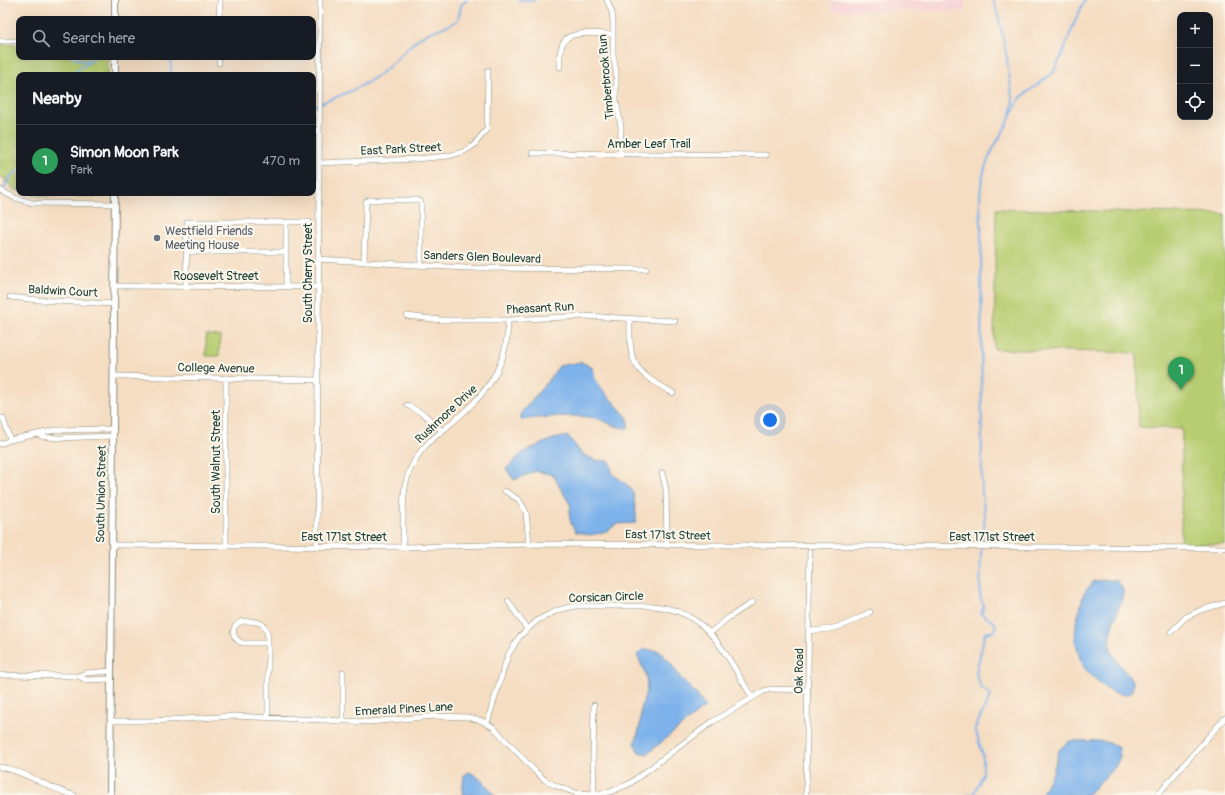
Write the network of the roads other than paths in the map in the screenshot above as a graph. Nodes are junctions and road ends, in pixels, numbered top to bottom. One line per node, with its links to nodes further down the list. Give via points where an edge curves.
1 (115, 0): 5 (street)
2 (220, 0): 6 (street)
3 (320, 0): 17 (street, South Cherry Street)
4 (607, 0): 7 (street, Timberbrook Run, via 612,12)
5 (115, 16)
6 (220, 16)
7 (612, 34): 11 (street, via 578,34 567,37 562,45); 15 (street, Timberbrook Run, via 616,100 621,127)
8 (0, 41): 9 (street)
9 (16, 41)
10 (115, 60): 13 (street)
11 (560, 67)
12 (488, 70): 17 (street, East Park Street, via 487,129 474,145 463,152 416,159)
13 (115, 72)
14 (532, 153): 15 (street, Amber Leaf Trail)
15 (620, 154): 16 (street, Amber Leaf Trail)
16 (766, 155)
17 (319, 163): 25 (street, South Cherry Street)
18 (0, 190): 20 (street, via 10,196 36,203)
19 (115, 196): 20 (street, South Union Street)
20 (115, 204): 29 (street, South Union Street)
21 (286, 222): 22 (street); 23 (street, via 187,222); 24 (street)
22 (309, 222)
23 (187, 252): 24 (street); 30 (street)
24 (286, 252): 31 (street)
25 (318, 259): 26 (street, Sanders Glen Boulevard); 32 (street, South Cherry Street)
26 (364, 261): 27 (street, Sanders Glen Boulevard); 27 (street, via 366,202 417,200 421,203)
27 (421, 265): 28 (street, Sanders Glen Boulevard, via 465,268)
28 (646, 268)
29 (114, 286): 30 (street, Roosevelt Street); 34 (street, South Union Street)
30 (186, 286): 31 (street, Roosevelt Street)
31 (286, 286): 32 (street, Roosevelt Street)
32 (318, 286): 41 (street, South Cherry Street)
33 (10, 297): 34 (street, Baldwin Court)
34 (114, 304): 39 (street, South Union Street)
35 (407, 316): 37 (street, Pheasant Run, via 442,320)
36 (630, 319): 37 (street, Pheasant Run, via 584,316); 38 (street, Pheasant Run); 42 (street, via 630,351 637,366 649,379)
37 (508, 320): 45 (street, Rushmore Drive, via 504,352 493,379 477,401)
38 (675, 321)
39 (114, 376): 40 (street, College Avenue); 46 (street, South Union Street)
40 (226, 378): 41 (street, College Avenue); 53 (street, South Walnut Street)
41 (318, 380): 56 (street, South Cherry Street)
42 (673, 393)
43 (407, 405): 45 (street, via 425,415)
44 (0, 418): 47 (street, via 3,418)
45 (442, 431): 57 (street, Rushmore Drive, via 422,449 408,472 404,494)
46 (113, 432): 47 (street, via 56,438 38,435); 52 (street, South Union Street)
47 (10, 440): 48 (street)
48 (0, 444)
49 (662, 473): 54 (street, via 666,489)
50 (505, 491): 51 (street, via 519,500 526,512)
51 (529, 544): 54 (street, East 171st Street); 57 (street, East 171st Street)
52 (112, 545): 53 (street, East 171st Street); 68 (street, South Union Street)
53 (226, 546): 56 (street, East 171st Street)
54 (667, 546): 55 (street, East 171st Street)
55 (810, 546): 58 (street, East 171st Street); 64 (street, Oak Road)
56 (317, 547): 57 (street, East 171st Street)
57 (403, 547)
58 (1225, 548)
59 (508, 601): 63 (street)
60 (753, 602): 66 (street)
61 (1225, 603): 65 (street, via 1186,617)
62 (870, 612): 64 (street, via 840,628)
63 (527, 629): 66 (street, Corsican Circle, via 548,614 568,608 653,606 687,614); 80 (street, Corsican Circle, via 508,655)
64 (809, 631): 73 (street, Oak Road)
65 (1171, 632)
66 (710, 633): 74 (street, Corsican Circle)
67 (268, 643): 67 (street, via 267,629 260,622 243,621 234,627 234,635 242,643); 76 (street)
68 (111, 671): 71 (street); 72 (street, South Union Street)
69 (343, 672): 79 (street)
70 (0, 675): 71 (street)
71 (78, 676): 72 (street, via 86,680)
72 (111, 679): 78 (street, South Union Street)
73 (808, 690): 74 (street, Emerald Pines Lane, via 771,689); 85 (street, Oak Road)
74 (752, 698): 82 (street, Emerald Pines Lane, via 712,722 629,784 610,792)
75 (594, 705): 82 (street)
76 (268, 717): 78 (street, Emerald Pines Lane, via 216,716 153,721); 79 (street, Emerald Pines Lane)
77 (1225, 718): 86 (street)
78 (110, 721): 84 (street, South Union Street)
79 (343, 721): 80 (street, Emerald Pines Lane, via 369,722 456,716 474,718)
80 (486, 723): 82 (street, Emerald Pines Lane, via 545,780 564,789)
81 (0, 767): 83 (street, via 11,769 59,791)
82 (594, 794)
83 (74, 795)
84 (110, 795)
85 (806, 795)
86 (1157, 795)

